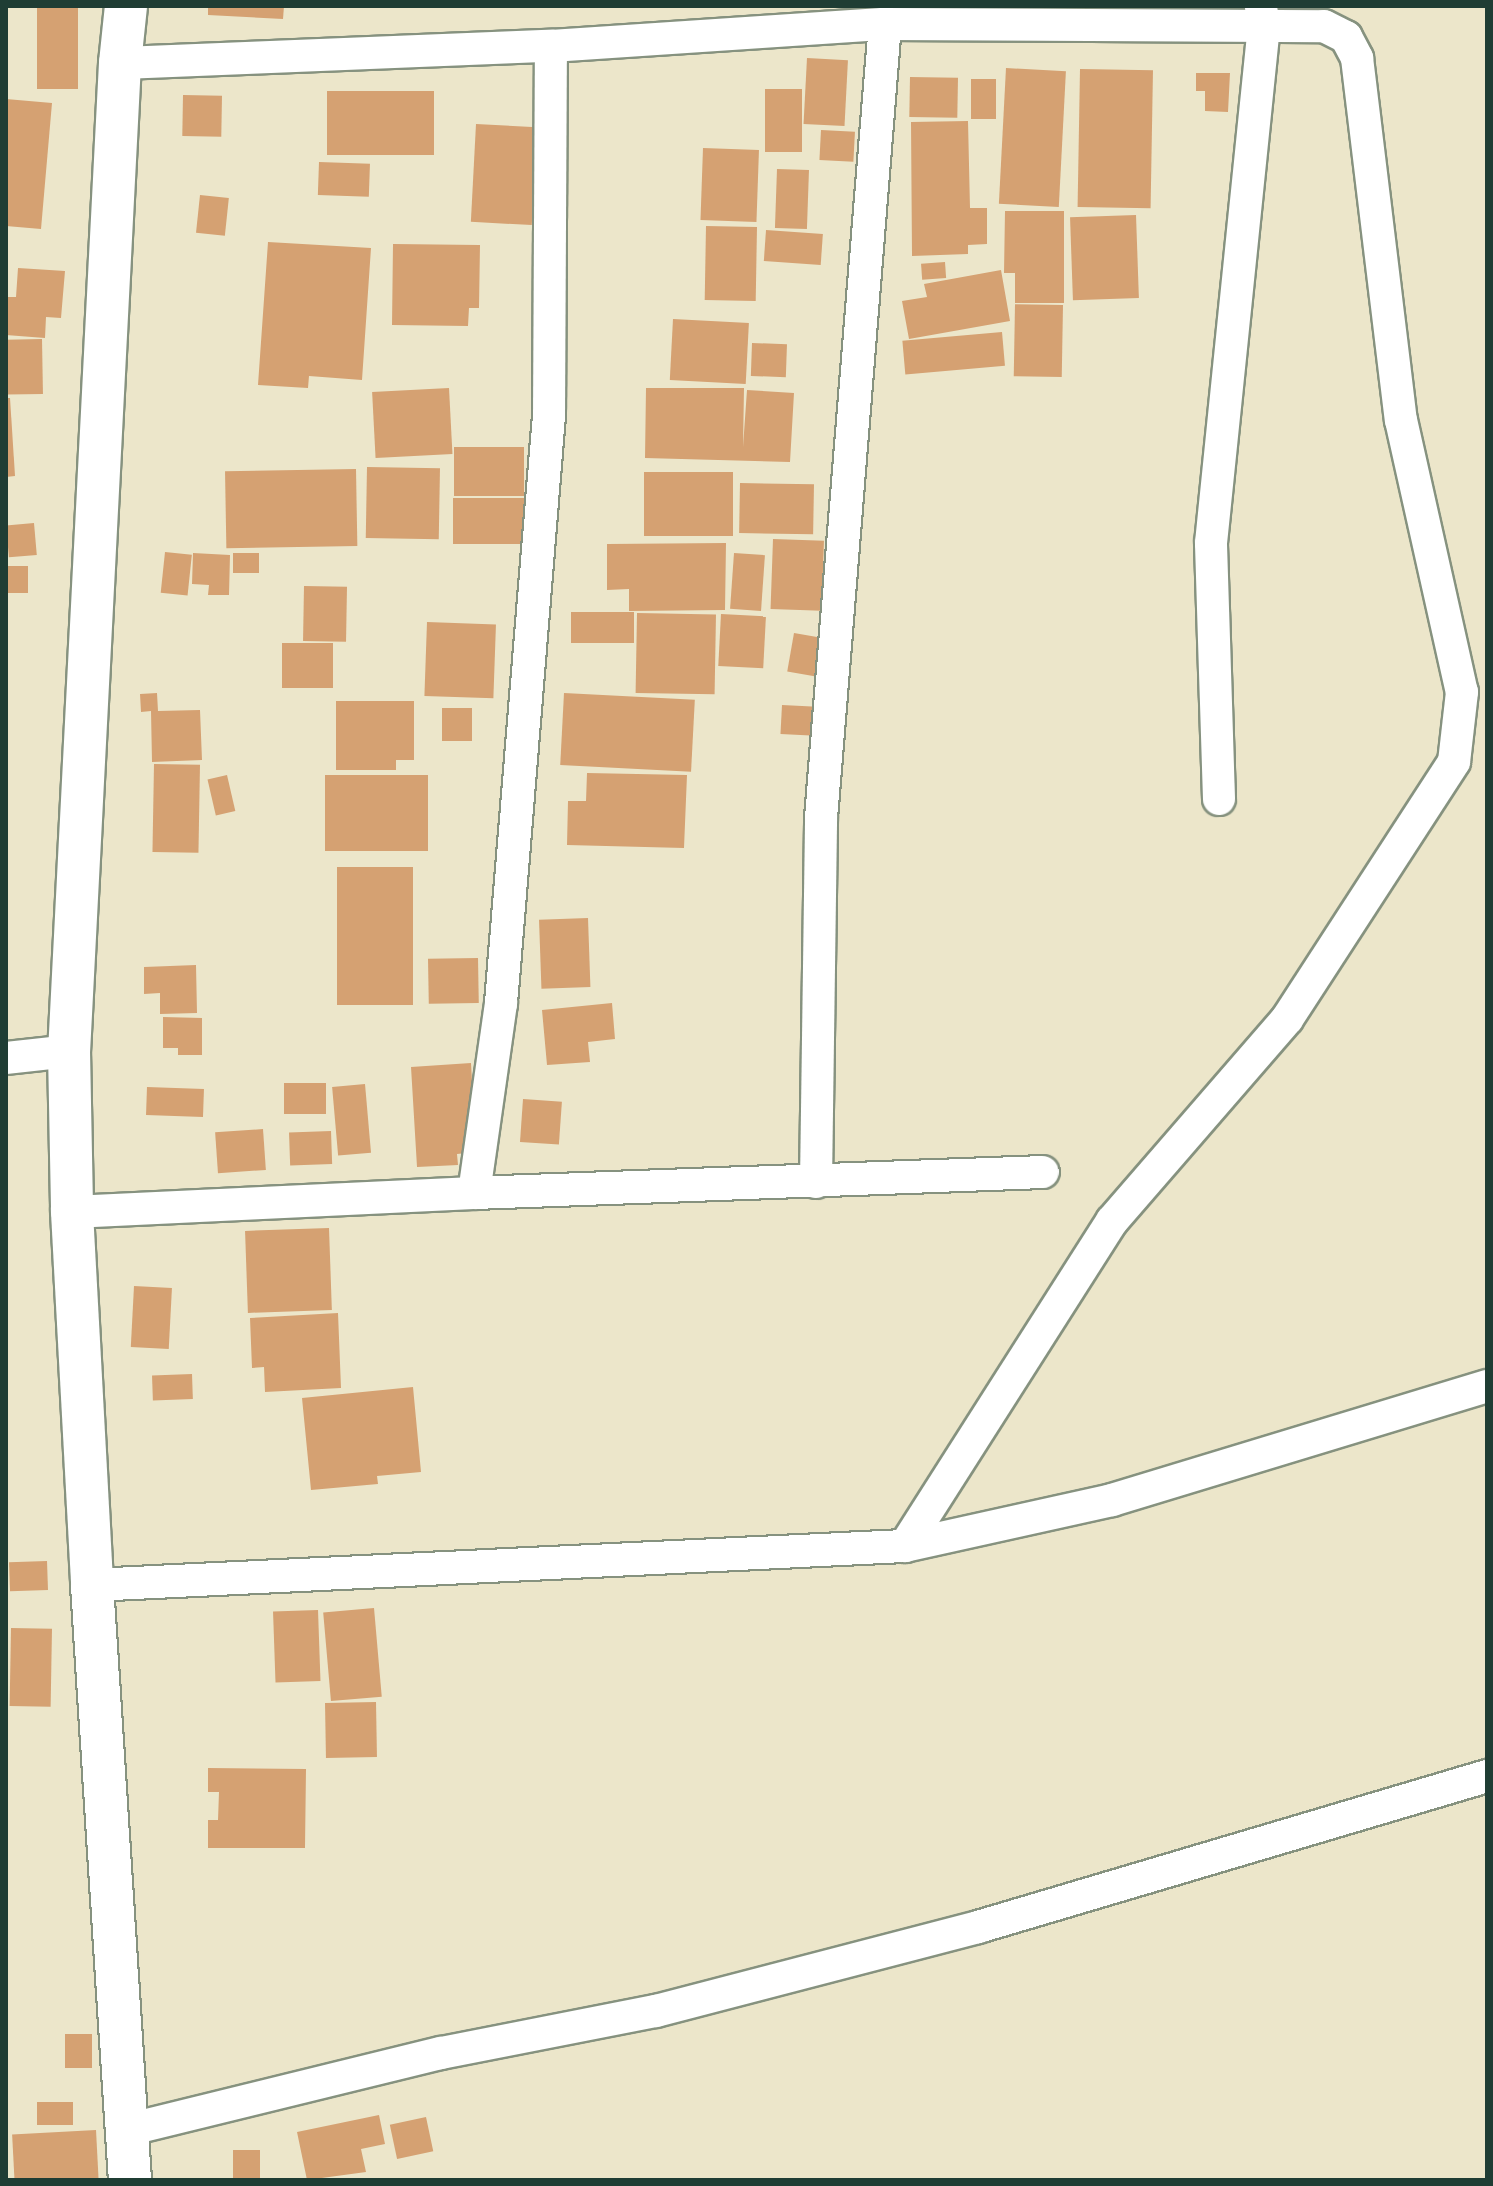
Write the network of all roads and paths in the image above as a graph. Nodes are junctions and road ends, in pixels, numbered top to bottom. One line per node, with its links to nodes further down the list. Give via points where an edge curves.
1 (126, 6): 5 (street)
2 (1262, 16): 3 (street); 6 (street, via 1211,543); 14 (street, via 1324,26 1346,37 1357,58 1401,420 1462,692 1454,762 1287,1019 1112,1221)
3 (885, 24): 4 (street); 10 (street, via 821,818)
4 (551, 46): 5 (street); 11 (street, via 549,416 501,1003)
5 (120, 63): 7 (street)
6 (1219, 799)
7 (69, 1051): 8 (street); 12 (street)
8 (6, 1058)
9 (1043, 1172): 10 (street)
10 (816, 1182): 11 (street)
11 (474, 1193): 12 (street)
12 (72, 1212): 15 (street)
13 (1487, 1386): 14 (street, via 1112,1500)
14 (905, 1546): 15 (street)
15 (92, 1585): 17 (street)
16 (1487, 1776): 17 (street, via 978,1927 656,2011 441,2053)
17 (127, 2130): 18 (street)
18 (130, 2180)

